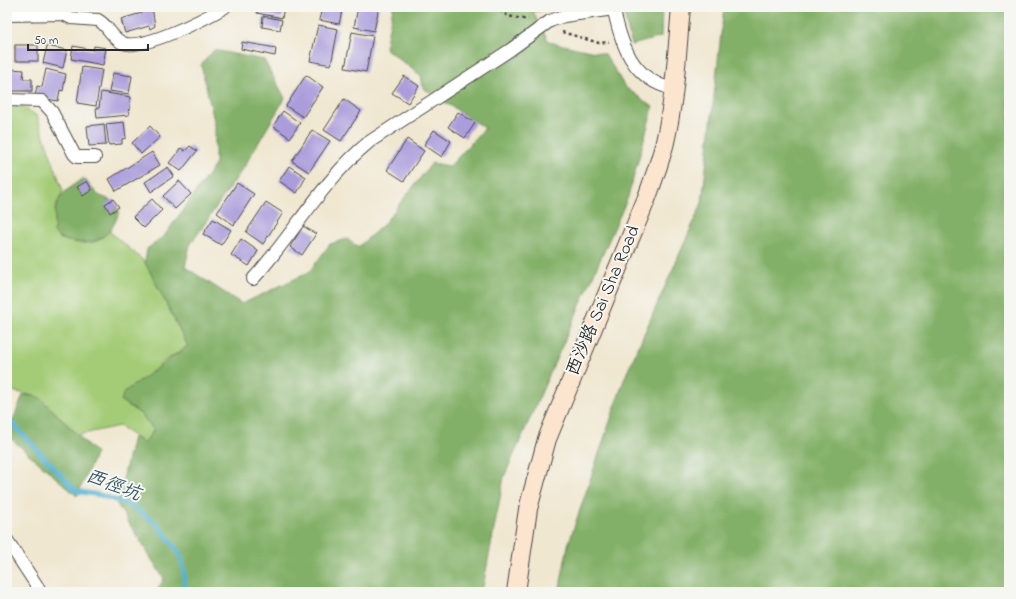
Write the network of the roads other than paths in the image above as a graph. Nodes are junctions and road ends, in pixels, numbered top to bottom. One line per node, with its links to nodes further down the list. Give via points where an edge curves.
1 (225, 7): 4 (street, via 158,38 129,44 118,40 98,20 71,18)
2 (681, 7): 6 (main road, 西沙路 Sai Sha Road)
3 (614, 8): 6 (street, via 622,41 635,67 649,80); 9 (street, via 564,16 546,24 362,148 292,228 272,258)
4 (64, 10): 5 (street)
5 (7, 15)
6 (673, 89): 12 (main road, 西沙路 Sai Sha Road, via 665,142 652,182 558,410 540,463 528,510)
7 (7, 100): 8 (street, via 42,101 52,112 74,154 77,157)
8 (95, 157)
9 (252, 279)
10 (7, 540): 11 (street)
11 (41, 592)
12 (516, 592)

